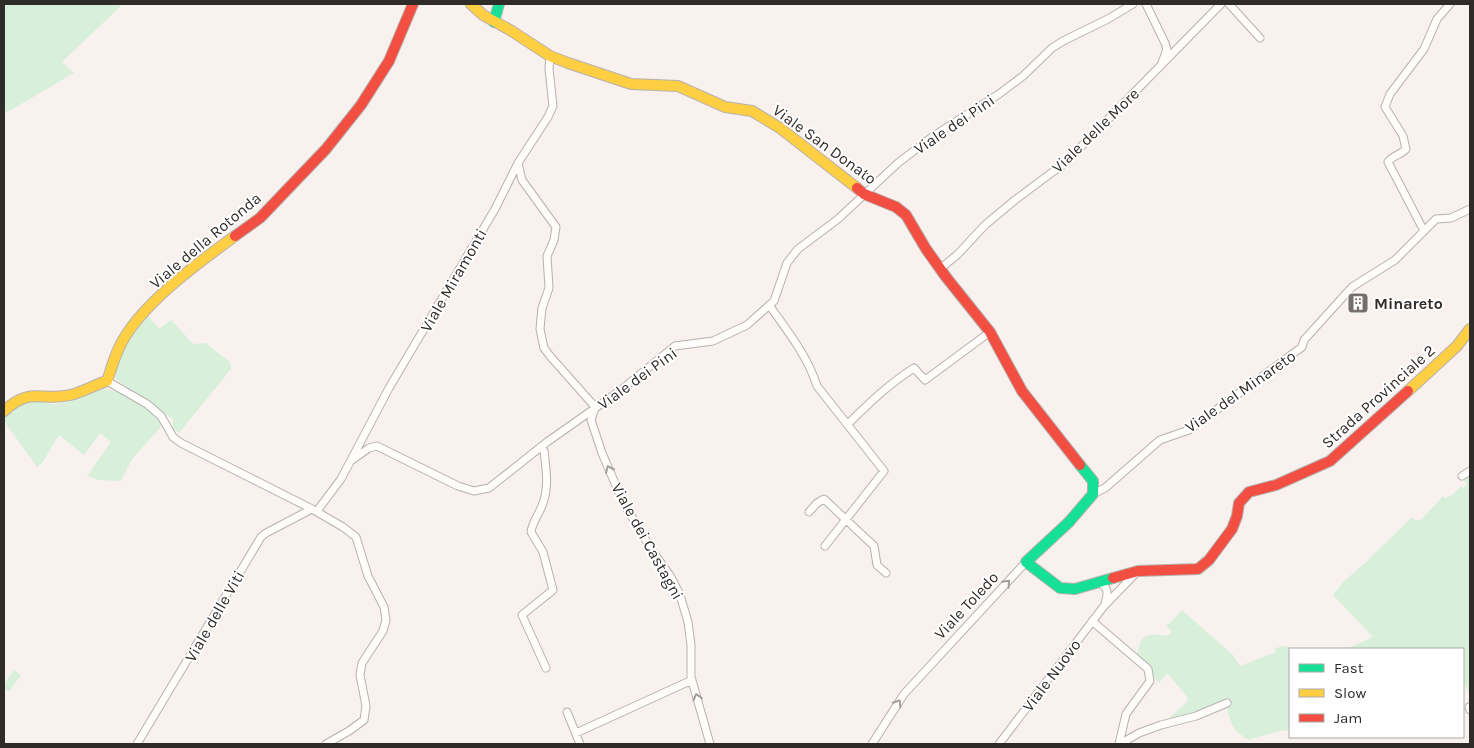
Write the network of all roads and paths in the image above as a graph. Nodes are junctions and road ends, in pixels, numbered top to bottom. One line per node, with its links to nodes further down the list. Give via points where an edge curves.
1 (413, 4): 21 (street, Viale della Rotonda, via 389,62 338,135 260,218 208,256 149,306 119,346)
2 (470, 4): 9 (street)
3 (499, 4): 9 (street)
4 (1133, 4): 14 (street, Viale dei Pini, via 1052,48 1000,94 932,137)
5 (1146, 4): 12 (street, via 1167,49)
6 (1221, 4): 12 (street, Viale delle More)
7 (1229, 4): 10 (street)
8 (1450, 4): 16 (street, via 1437,19 1424,49 1390,94 1385,107 1403,136 1406,148 1388,162)
9 (494, 22): 11 (street, Viale San Donato)
10 (1260, 38)
11 (550, 56): 13 (street, Viale Miramonti, via 552,106); 14 (street, Viale San Donato, via 631,84 678,86 725,107 752,111 780,128)
12 (1161, 65): 17 (street, Viale delle More, via 1066,162 985,225)
13 (518, 163): 22 (street, via 522,180 556,227 547,256 549,288 542,308 540,336 550,356); 26 (street, Viale Miramonti, via 495,209 389,388)
14 (864, 194): 17 (street, Viale San Donato, via 896,207 906,215); 18 (street, Viale dei Pini, via 838,219 798,249 787,263 774,301)
15 (1470, 209): 16 (street, Viale del Minareto, via 1451,218 1436,219)
16 (1424, 231): 29 (street, Viale del Minareto, via 1395,260 1352,287 1304,340 1302,347 1189,430 1160,440 1105,488)
17 (940, 269): 20 (street, Viale San Donato)
18 (769, 305): 22 (street, Viale dei Pini, via 747,325 713,341 675,346); 24 (street, via 790,332 817,386)
19 (1470, 329): 35 (street, Strada Provinciale 2, via 1413,388 1330,460 1276,485 1248,492 1239,503 1232,529 1204,564 1186,570)
20 (990, 332): 24 (street, via 925,380 914,368 900,376); 29 (street, Viale San Donato, via 1022,391 1093,481)
21 (107, 381): 23 (street, via 65,396 28,396 13,401); 30 (street, via 147,404 161,416 173,437 181,443)
22 (596, 408): 25 (street, Viale dei Pini); 44 (street, Viale dei Castagni, one-way to 22, via 688,622 680,595 623,502 592,420)
23 (4, 411)
24 (848, 424): 32 (street, via 884,472)
25 (540, 447): 26 (street, Viale dei Pini, via 499,482 474,491 377,446); 43 (street, via 544,451 546,494 531,532 544,552 553,590 522,616)
26 (352, 460): 30 (street, Viale Miramonti, via 328,497)
27 (1470, 471): 28 (street)
28 (1462, 476)
29 (1093, 494): 34 (street, Viale Toledo, via 1069,522)
30 (314, 510): 48 (street, Viale delle Viti, via 266,533 258,542); 49 (street, via 356,537 368,576 384,607 386,620 383,631 362,663 364,720)
31 (809, 512): 32 (street, via 824,499)
32 (846, 520): 33 (street); 36 (street, via 874,546 877,565)
33 (825, 546)
34 (1026, 562): 38 (street, Strada Provinciale 2, via 1060,588 1075,589); 52 (street, Viale Toledo, one-way to 34, via 904,694)
35 (1138, 571): 37 (street, Strada Provinciale 2); 39 (street, Viale Nuovo)
36 (886, 573)
37 (1117, 577): 38 (street, Strada Provinciale 2); 39 (street); 40 (street, Viale Nuovo)
38 (1099, 583): 40 (street, via 1104,585)
39 (1118, 590): 41 (street, Viale Nuovo)
40 (1107, 596): 41 (street, Viale Nuovo)
41 (1104, 606): 42 (street, Viale Nuovo)
42 (1092, 621): 53 (street, Viale Nuovo); 54 (street, via 1148,669 1150,675 1150,681 1126,714)
43 (546, 668)
44 (692, 680): 47 (street); 51 (street, Viale dei Castagni, one-way to 44)
45 (1226, 703): 54 (street, via 1196,716 1139,733)
46 (567, 712): 47 (street)
47 (576, 733): 50 (street)
48 (137, 744)
49 (326, 744)
50 (580, 744)
51 (710, 744)
52 (872, 744)
53 (999, 744)
54 (1119, 744)

